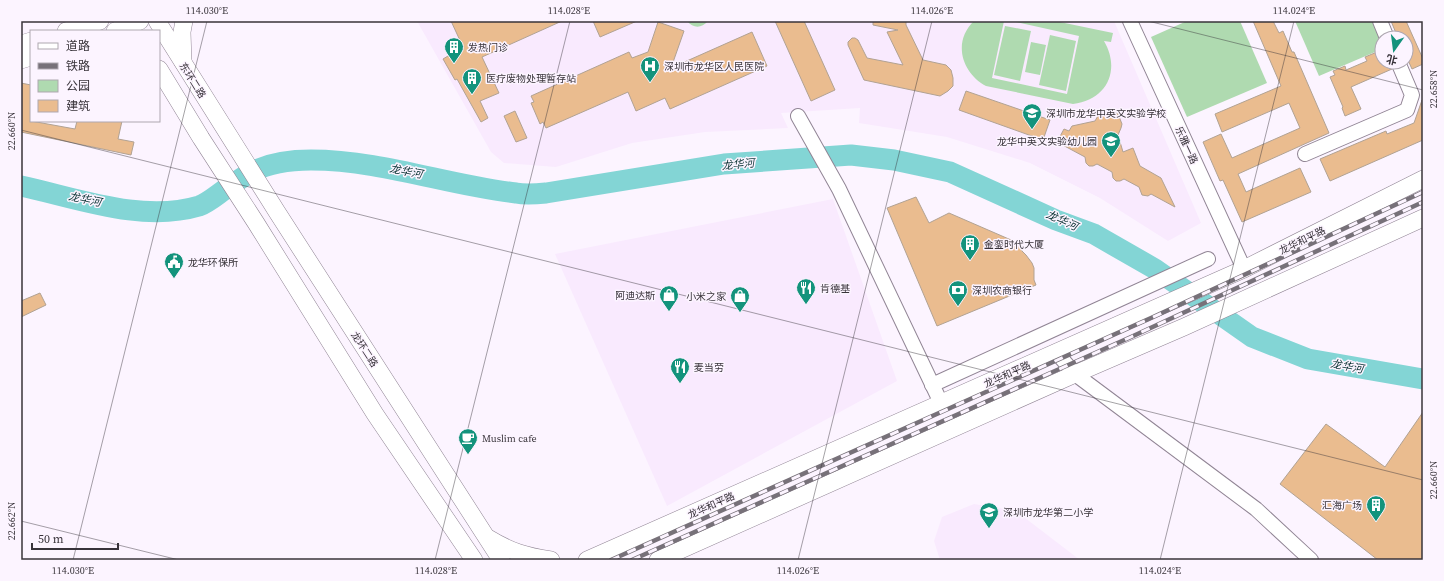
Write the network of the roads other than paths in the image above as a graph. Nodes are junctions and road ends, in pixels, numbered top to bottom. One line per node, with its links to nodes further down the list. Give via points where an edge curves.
1 (100, 21): 6 (main road)
2 (157, 21): 8 (main road, 东环二路)
3 (184, 21): 8 (main road)
4 (1130, 21): 17 (street, 乐雅一路)
5 (134, 24): 7 (main road)
6 (76, 27)
7 (118, 30)
8 (184, 65): 12 (main road, 东环二路)
9 (1401, 70): 13 (street, via 1412,95 1407,110)
10 (160, 72): 23 (main road, via 375,414)
11 (801, 121): 20 (street, via 839,189)
12 (230, 138): 22 (main road, 龙环二路)
13 (1305, 154)
14 (1423, 179): 17 (main road, 龙华和平路)
15 (1423, 218): 19 (main road)
16 (1208, 259): 20 (street)
17 (1244, 269): 18 (main road, 龙华和平路)
18 (1056, 352): 19 (street); 21 (main road, 龙华和平路)
19 (1075, 374): 29 (main road); 30 (street, via 1256,509)
20 (932, 385): 21 (street)
21 (941, 403): 28 (main road, 龙华和平路)
22 (486, 537): 26 (main road, 龙环二路); 27 (main road, via 526,556)
23 (460, 539): 24 (main road); 25 (main road)
24 (463, 560)
25 (474, 560)
26 (501, 560)
27 (551, 560)
28 (587, 560)
29 (658, 560)
30 (1311, 560)

